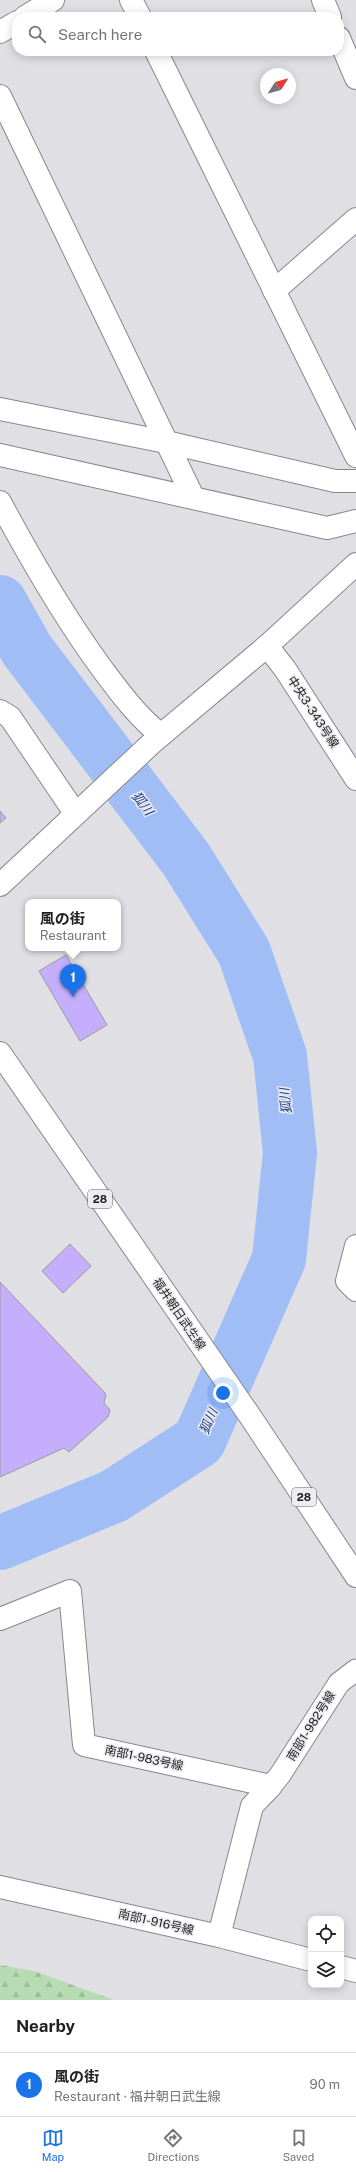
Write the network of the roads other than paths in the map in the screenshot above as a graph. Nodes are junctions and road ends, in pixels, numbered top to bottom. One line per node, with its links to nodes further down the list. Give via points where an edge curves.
1 (53, 0): 4 (street)
2 (131, 0): 5 (street)
3 (323, 0): 6 (street)
4 (33, 12)
5 (137, 12)
6 (328, 12)
7 (12, 25): 8 (street)
8 (0, 32)
9 (344, 50): 11 (street)
10 (158, 56): 14 (street)
11 (356, 78)
12 (0, 96): 16 (street)
13 (356, 219): 14 (street)
14 (274, 291): 18 (street)
15 (0, 409): 16 (street)
16 (166, 442): 19 (street, via 335,481); 20 (street)
17 (0, 455): 20 (street)
18 (356, 456)
19 (356, 481)
20 (192, 498): 22 (street, via 328,528)
21 (0, 502): 26 (street, via 36,568 84,644 124,699)
22 (356, 520)
23 (356, 564): 24 (street)
24 (268, 646): 26 (street); 27 (street, 中央3-343号線)
25 (0, 711): 28 (street, via 10,717)
26 (158, 738): 28 (street)
27 (356, 779)
28 (75, 813): 29 (street)
29 (0, 885)
30 (0, 1053): 33 (street, 福井朝日武生線 / 28, via 252,1419)
31 (356, 1246): 32 (street, via 348,1281)
32 (356, 1290)
33 (356, 1576)
34 (0, 1619): 36 (street, 南部1-983号線, via 70,1591 84,1746)
35 (356, 1670): 36 (street, 南部1-982号線, via 339,1683)
36 (271, 1786): 38 (street, via 252,1806)
37 (0, 1887): 38 (street, 南部1-916号線)
38 (219, 1936): 39 (street, 南部1-916号線)
39 (308, 1959)
40 (344, 1968): 41 (street)
41 (356, 1971)

